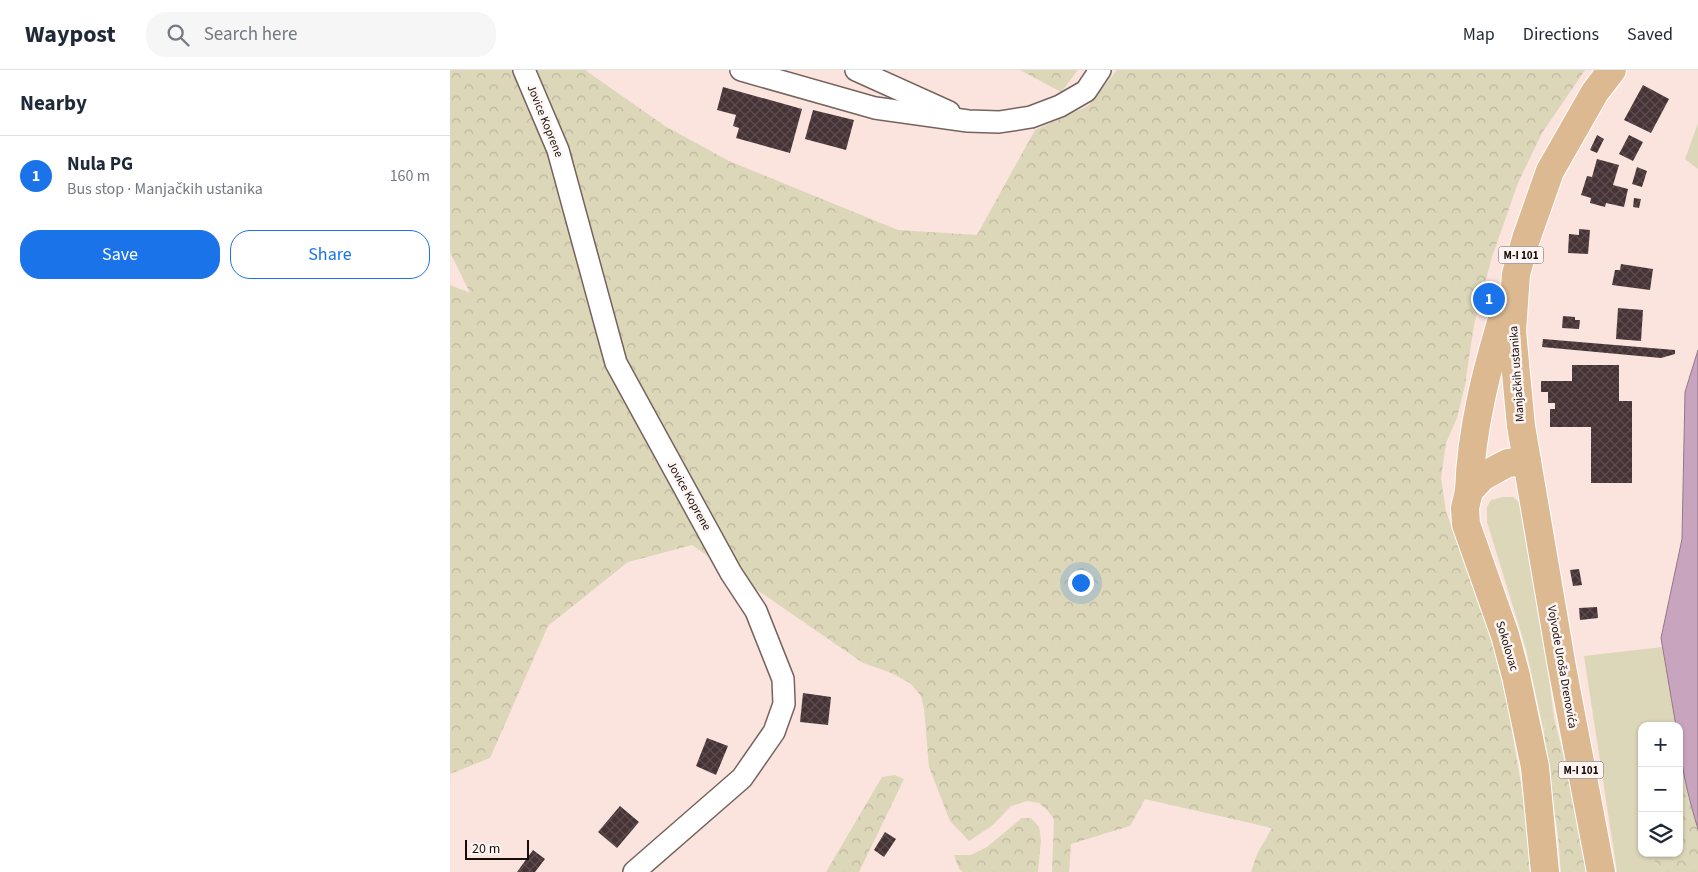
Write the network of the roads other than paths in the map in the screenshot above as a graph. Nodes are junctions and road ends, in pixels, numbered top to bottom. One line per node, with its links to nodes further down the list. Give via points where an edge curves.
1 (524, 70): 10 (street, Jovice Koprene, via 558,150 616,363 731,573 756,612 783,679 784,704 774,732 742,778)
2 (741, 70): 6 (street, via 875,108)
3 (856, 70): 6 (street)
4 (1100, 70): 6 (street, via 1086,91 1060,106 1031,117 999,122)
5 (1612, 70): 7 (main road, Manjačkih ustanika / M-I 101, via 1595,92 1550,171)
6 (968, 121)
7 (1516, 274): 8 (main road, Manjačkih ustanika / M-I 101, via 1512,332 1521,426); 9 (main road, Sokolovac, via 1490,358 1477,418)
8 (1528, 461): 9 (main road, via 1508,463 1482,477); 12 (main road, Vojvode Uroša Drenovića / M-I 101, via 1562,667)
9 (1469, 490): 11 (main road, Sokolovac, via 1466,524 1505,635 1535,767)
10 (634, 872)
11 (1545, 872)
12 (1601, 872)

